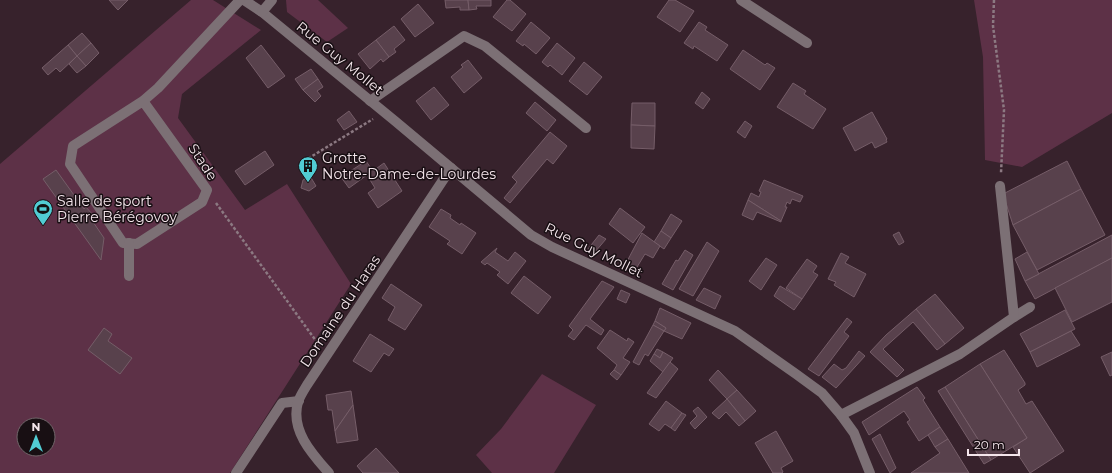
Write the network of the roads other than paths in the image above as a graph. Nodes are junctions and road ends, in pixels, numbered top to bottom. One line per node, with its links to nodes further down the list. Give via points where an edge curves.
1 (240, 0): 7 (street)
2 (244, 0): 5 (street, Rue Guy Mollet)
3 (272, 0): 5 (street)
4 (741, 0): 6 (street)
5 (262, 12): 8 (street, Rue Guy Mollet)
6 (807, 43)
7 (143, 101): 12 (street, via 73,146 70,164 123,243); 12 (street, Stade, via 207,190 202,202 137,244)
8 (370, 101): 9 (street, via 464,36 485,46); 10 (street, Rue Guy Mollet)
9 (586, 128)
10 (451, 168): 16 (street, Domaine du Haras); 17 (street, Rue Guy Mollet, via 531,235 735,331 822,393)
11 (1000, 186): 15 (street)
12 (129, 243): 13 (street)
13 (129, 276)
14 (1030, 307): 15 (street)
15 (1014, 317): 17 (street, via 960,354)
16 (298, 402): 18 (street, via 282,403); 19 (street, Domaine du Haras, via 296,419 303,440)
17 (841, 415): 20 (street, Rue Guy Mollet, via 854,433)
18 (236, 473)
19 (329, 473)
20 (870, 473)

